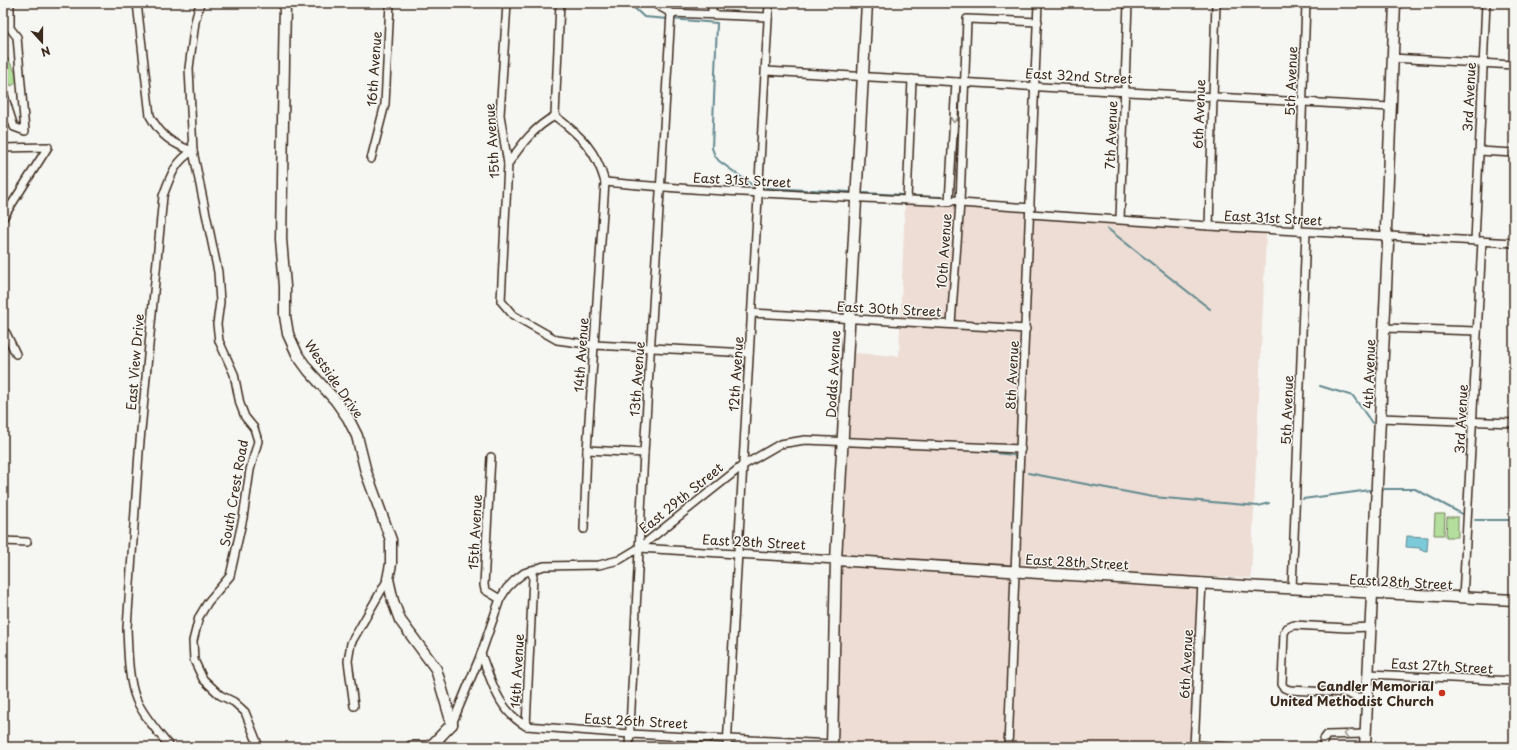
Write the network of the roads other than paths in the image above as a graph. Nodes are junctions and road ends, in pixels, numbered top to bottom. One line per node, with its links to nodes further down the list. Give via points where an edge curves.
1 (10, 3): 23 (street)
2 (137, 3): 40 (street, via 150,116 159,131 177,146)
3 (200, 3): 40 (street, South Crest Road, via 189,68)
4 (285, 3): 89 (street, Westside Drive, via 281,239 288,334 298,356 336,401 357,436 370,484 391,540)
5 (390, 3): 43 (street, 16th Avenue, via 385,104)
6 (507, 3): 44 (street, 15th Avenue, via 500,115)
7 (560, 3): 38 (street)
8 (653, 3): 18 (street)
9 (712, 3): 19 (street)
10 (769, 3): 20 (street, 12th Avenue)
11 (867, 3): 28 (street, Dodds Avenue)
12 (1038, 3): 22 (street, 8th Avenue)
13 (1128, 3): 33 (street, 7th Avenue)
14 (1216, 3): 35 (street, 6th Avenue)
15 (1306, 3): 36 (street, 5th Avenue)
16 (1395, 3): 24 (street, 4th Avenue)
17 (1486, 3): 25 (street, 3rd Avenue)
18 (671, 13): 19 (street); 46 (street, 13th Avenue)
19 (712, 14): 20 (street)
20 (768, 17): 27 (street, 12th Avenue)
21 (3, 19): 23 (street)
22 (1038, 22): 31 (street, via 967,19); 32 (street, 8th Avenue)
23 (6, 26): 34 (street, via 17,37 25,131 14,127)
24 (1392, 58): 25 (street); 37 (street, 4th Avenue)
25 (1483, 63): 26 (street); 41 (street, 3rd Avenue)
26 (1514, 65)
27 (766, 71): 28 (street, East 32nd Street); 47 (street, 12th Avenue)
28 (863, 76): 29 (street, East 32nd Street); 48 (street, Dodds Avenue)
29 (912, 79): 30 (street, East 32nd Street); 49 (street)
30 (956, 82): 31 (street, East 32nd Street); 50 (street, 10th Avenue, one-way to 50)
31 (964, 82): 32 (street, East 32nd Street); 51 (street, 10th Avenue)
32 (1035, 86): 33 (street, East 32nd Street); 52 (street, 8th Avenue)
33 (1124, 91): 35 (street, East 32nd Street); 54 (street, 7th Avenue)
34 (3, 92)
35 (1212, 97): 36 (street, East 32nd Street); 55 (street, 6th Avenue)
36 (1302, 103): 37 (street, East 32nd Street); 56 (street, 5th Avenue)
37 (1390, 107): 58 (street, 4th Avenue)
38 (555, 116): 44 (street, via 543,122 524,141); 45 (street, via 577,133 590,148 600,165)
39 (3, 148): 53 (street, via 48,147)
40 (193, 151): 110 (street, East View Drive, via 175,166 163,196 139,452 127,628 136,698 146,717); 111 (street, South Crest Road, via 218,272 219,341 234,374 245,417 254,428 258,441 230,576 199,617 193,641 194,660 203,679 220,695 234,702 245,712)
41 (1479, 151): 42 (street); 59 (street, 3rd Avenue)
42 (1514, 153)
43 (371, 159)
44 (508, 164): 68 (street, 15th Avenue, via 501,301 513,315 557,340)
45 (605, 182): 46 (street, East 31st Street); 68 (street, 14th Avenue)
46 (661, 187): 47 (street, East 31st Street); 69 (street, 13th Avenue)
47 (758, 192): 48 (street, East 31st Street); 61 (street, 12th Avenue)
48 (856, 198): 49 (street, East 31st Street); 62 (street, Dodds Avenue)
49 (907, 200): 50 (street, East 31st Street)
50 (949, 202): 51 (street, East 31st Street, via 956,200)
51 (960, 203): 52 (street, East 31st Street); 63 (street, 10th Avenue)
52 (1031, 211): 54 (street, East 31st Street); 65 (street, 8th Avenue)
53 (3, 218)
54 (1120, 219): 55 (street, East 31st Street)
55 (1209, 226): 56 (street, East 31st Street)
56 (1298, 231): 57 (street, East 31st Street)
57 (1306, 232): 58 (street, East 31st Street); 91 (street, 5th Avenue)
58 (1387, 237): 59 (street, East 31st Street); 64 (street, 4th Avenue)
59 (1479, 241): 60 (street, East 31st Street); 66 (street, 3rd Avenue)
60 (1514, 243)
61 (751, 313): 62 (street, East 30th Street); 70 (street, 12th Avenue)
62 (849, 319): 63 (street, East 30th Street); 75 (street, Dodds Avenue)
63 (951, 324): 65 (street, East 30th Street)
64 (1384, 328): 66 (street); 72 (street, 4th Avenue)
65 (1026, 329): 76 (street, 8th Avenue)
66 (1477, 331): 73 (street, 3rd Avenue)
67 (3, 334): 71 (street, via 6,333)
68 (594, 345): 69 (street); 77 (street, 14th Avenue)
69 (651, 348): 70 (street); 78 (street, 13th Avenue)
70 (749, 353): 80 (street, 12th Avenue)
71 (16, 354)
72 (1380, 418): 73 (street); 92 (street, 4th Avenue)
73 (1473, 421): 74 (street); 93 (street, 3rd Avenue)
74 (1514, 423)
75 (843, 440): 76 (street, East 29th Street); 80 (street, East 29th Street, via 793,440 780,444); 86 (street, Dodds Avenue)
76 (1021, 449): 88 (street, 8th Avenue)
77 (587, 450): 78 (street); 81 (street, 14th Avenue)
78 (644, 453): 84 (street, 13th Avenue)
79 (491, 457): 94 (street, 15th Avenue, via 484,586 485,590)
80 (742, 466): 84 (street, East 29th Street); 85 (street, 12th Avenue)
81 (584, 529)
82 (3, 541): 83 (street)
83 (27, 542)
84 (639, 548): 85 (street, East 28th Street); 87 (street, East 29th Street, via 619,560 599,565 544,566); 104 (street, 13th Avenue)
85 (737, 554): 86 (street, East 28th Street); 106 (street, 12th Avenue)
86 (836, 560): 88 (street, East 28th Street); 107 (street, Dodds Avenue)
87 (531, 570): 94 (street, East 29th Street, via 507,588); 103 (street, 14th Avenue, via 533,577)
88 (1016, 572): 90 (street, East 28th Street); 115 (street, 8th Avenue)
89 (388, 579): 101 (street, via 351,643 348,661); 102 (street, Westside Drive, via 392,601 400,620 436,669)
90 (1202, 582): 91 (street, East 28th Street); 109 (street, 6th Avenue)
91 (1292, 589): 92 (street, East 28th Street)
92 (1373, 593): 93 (street, East 28th Street); 96 (street, 4th Avenue)
93 (1463, 598): 95 (street, East 28th Street)
94 (500, 600): 97 (street, East 29th Street)
95 (1514, 600)
96 (1371, 627): 98 (street, 4th Avenue); 100 (street, via 1294,625 1287,628 1284,633 1284,688)
97 (481, 654): 102 (street, East 29th Street); 103 (street, via 498,699 515,720)
98 (1369, 674): 99 (street, East 27th Street); 100 (street, 4th Avenue)
99 (1514, 681)
100 (1367, 697): 105 (street, 4th Avenue)
101 (354, 706)
102 (452, 724): 108 (street, East 29th Street)
103 (526, 726): 104 (street, East 26th Street)
104 (630, 734): 106 (street, East 26th Street); 113 (street, 13th Avenue)
105 (1366, 734): 117 (street, one-way to 117, via 1327,735); 118 (street, 4th Avenue)
106 (727, 738): 107 (street, East 26th Street); 114 (street, 12th Avenue)
107 (832, 745)
108 (435, 746): 112 (main road)
109 (1194, 746): 116 (street)
110 (170, 747)
111 (259, 747)
112 (411, 747)
113 (629, 747)
114 (727, 747)
115 (1008, 747)
116 (1227, 747)
117 (1322, 747)
118 (1365, 747)

